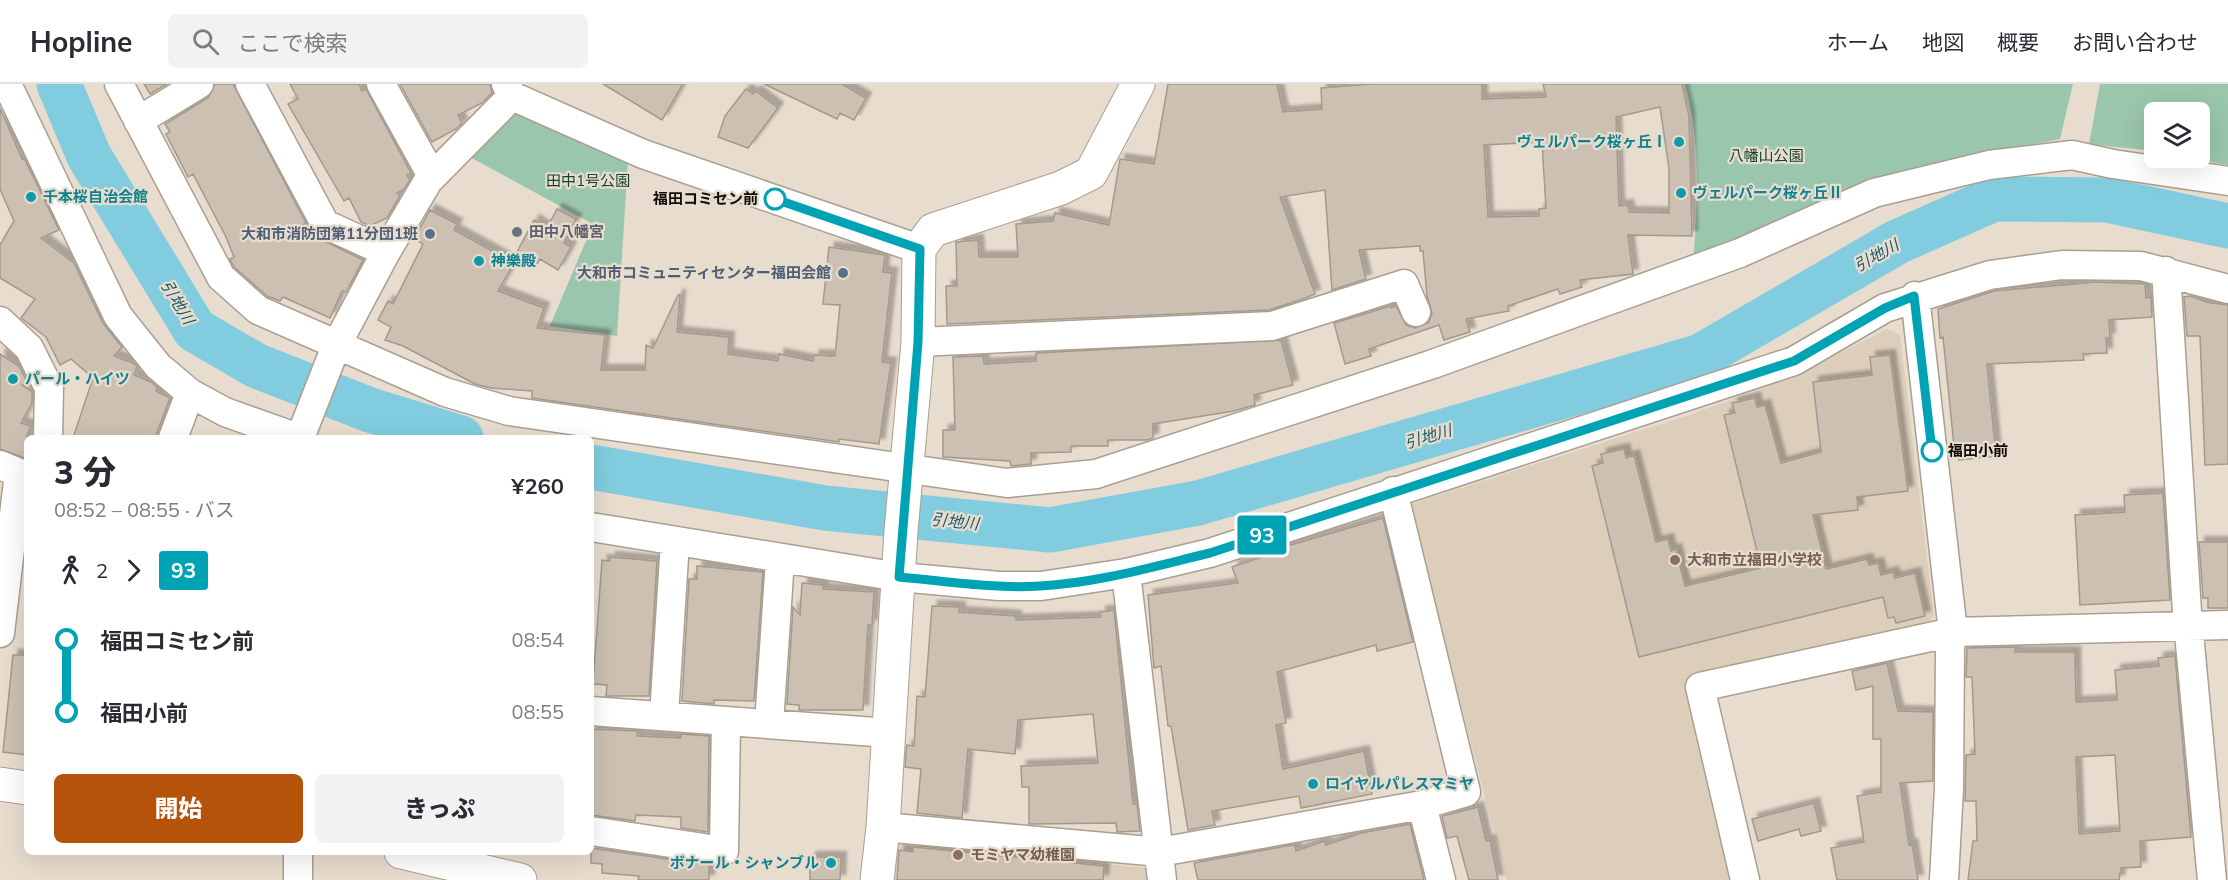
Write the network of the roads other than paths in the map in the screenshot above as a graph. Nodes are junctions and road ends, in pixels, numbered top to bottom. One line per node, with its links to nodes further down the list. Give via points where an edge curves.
1 (7, 84): 20 (street, via 118,316 158,366)
2 (119, 84): 8 (street)
3 (199, 84): 8 (street)
4 (250, 84): 12 (street, via 325,224)
5 (381, 84): 9 (street)
6 (1137, 84): 11 (street, via 1091,173 1061,188 933,230)
7 (509, 90): 9 (street); 11 (street, via 643,154)
8 (138, 121): 19 (street, via 221,278 258,310)
9 (432, 176): 12 (street)
10 (2228, 181): 25 (street, via 2072,155 1989,165 1874,193 1740,253 1456,356 1096,474 1007,483)
11 (920, 249): 18 (street)
12 (386, 252): 19 (street)
13 (2166, 272): 14 (street); 15 (street, via 2141,266 2062,265 1990,275); 33 (street)
14 (2228, 289)
15 (1914, 296): 26 (street, via 1885,308 1794,361); 34 (street)
16 (1416, 312): 18 (street, via 1404,284 1272,326)
17 (0, 321): 22 (street, via 29,348 49,388)
18 (918, 342): 25 (street)
19 (333, 355): 21 (street); 25 (street, via 508,411)
20 (190, 393): 21 (street, via 225,412); 23 (street)
21 (303, 430)
22 (48, 435)
23 (174, 435)
24 (0, 465): 35 (street, via 19,473)
25 (906, 478): 30 (street)
26 (1393, 491): 31 (street, via 1210,553); 43 (street, via 1466,792)
27 (594, 528): 28 (street)
28 (675, 541): 29 (street); 37 (street)
29 (780, 559): 30 (street); 39 (street)
30 (899, 563): 31 (street, via 999,586 1041,586); 40 (street)
31 (1126, 573): 48 (street)
32 (2228, 625): 33 (street)
33 (2189, 626): 34 (street); 55 (street)
34 (1953, 632): 53 (street, via 1700,687); 54 (street)
35 (0, 633)
36 (594, 711): 37 (street)
37 (664, 716): 38 (street)
38 (726, 721): 39 (street); 45 (street, via 724,851)
39 (769, 724): 40 (street)
40 (889, 733): 44 (street)
41 (0, 784): 42 (street)
42 (24, 788)
43 (1422, 805): 48 (street); 52 (street)
44 (883, 827): 48 (street); 51 (street)
45 (594, 831)
46 (298, 855): 49 (street)
47 (414, 855): 50 (street)
48 (1161, 866)
49 (298, 880)
50 (520, 880)
51 (877, 880)
52 (1441, 880)
53 (1744, 880)
54 (1944, 880)
55 (2212, 880)

